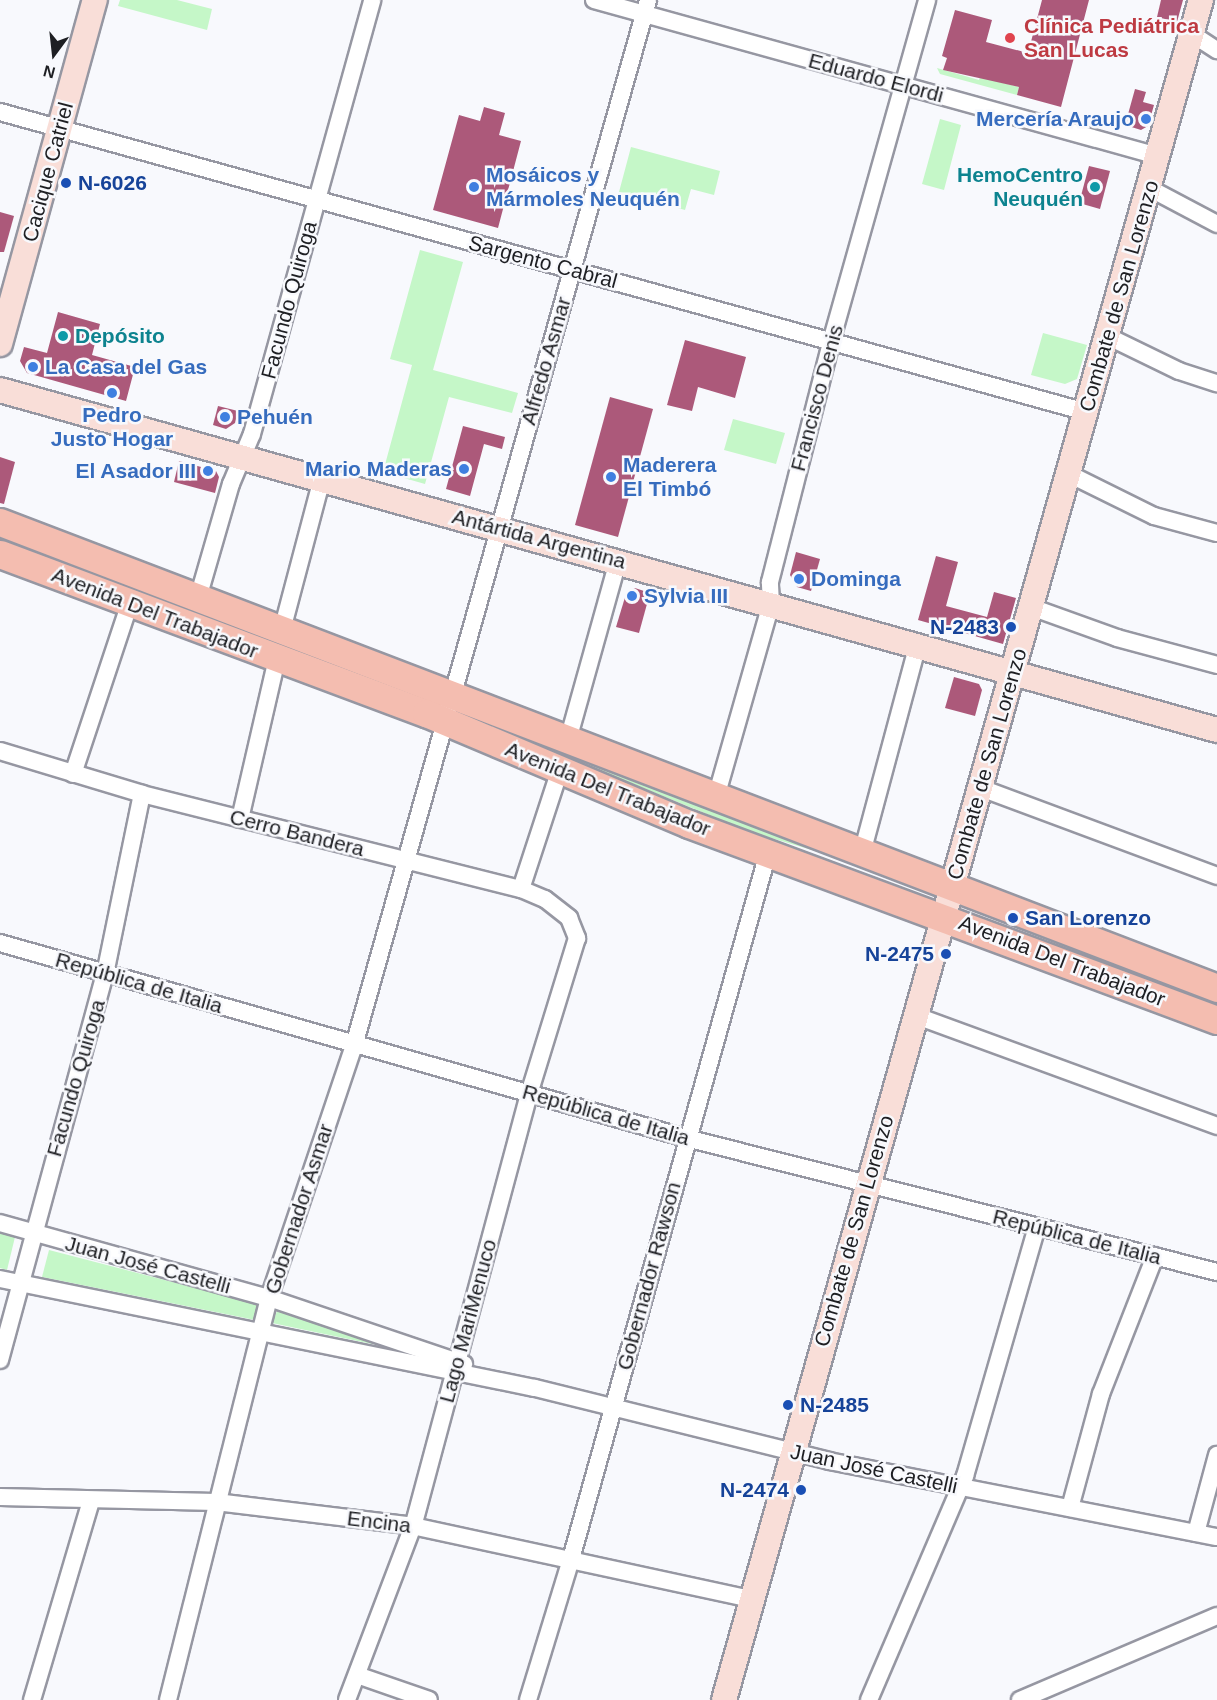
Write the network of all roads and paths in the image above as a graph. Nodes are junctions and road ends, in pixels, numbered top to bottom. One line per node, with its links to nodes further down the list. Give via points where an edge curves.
1 (95, 0): 11 (main road, Cacique Catriel)
2 (372, 0): 14 (street, Facundo Quiroga)
3 (594, 0): 6 (street, Eduardo Elordi)
4 (927, 0): 9 (street, Francisco Denis)
5 (1201, 0): 7 (main road, Combate de San Lorenzo)
6 (646, 7): 9 (street, Eduardo Elordi); 16 (street, Alfredo Asmar)
7 (1192, 34): 8 (street); 12 (main road, Combate de San Lorenzo)
8 (1217, 50)
9 (903, 86): 12 (street, Eduardo Elordi); 18 (street, Francisco Denis)
10 (0, 112): 11 (street, Sargento Cabral)
11 (60, 128): 14 (street, Sargento Cabral); 19 (main road, Cacique Catriel)
12 (1158, 156): 13 (main road, Combate de San Lorenzo)
13 (1149, 188): 15 (street); 17 (main road, Combate de San Lorenzo)
14 (317, 199): 16 (street, Sargento Cabral); 23 (street, Facundo Quiroga)
15 (1217, 224)
16 (572, 270): 18 (street, Sargento Cabral); 27 (street, Alfredo Asmar)
17 (1107, 336): 20 (street, via 1179,371); 22 (main road, Combate de San Lorenzo)
18 (831, 342): 22 (street, Sargento Cabral); 33 (street, Francisco Denis, via 770,582)
19 (0, 344)
20 (1217, 383)
21 (0, 390): 23 (main road, Antártida Argentina)
22 (1086, 412): 24 (main road, Combate de San Lorenzo)
23 (243, 458): 25 (main road, Antártida Argentina); 31 (street, Facundo Quiroga, via 233,477)
24 (1069, 474): 28 (street, via 1154,516); 34 (main road, Combate de San Lorenzo)
25 (322, 479): 27 (main road, Antártida Argentina); 35 (street)
26 (0, 522): 31 (main road, Avenida Del Trabajador)
27 (499, 528): 30 (main road, Antártida Argentina); 40 (street, Alfredo Asmar)
28 (1217, 532)
29 (0, 554): 32 (main road, Avenida Del Trabajador)
30 (618, 561): 33 (main road, Antártida Argentina); 42 (street)
31 (198, 598): 35 (main road, Avenida Del Trabajador)
32 (130, 603): 37 (main road, Avenida Del Trabajador); 45 (street)
33 (771, 604): 36 (main road, Antártida Argentina); 48 (street, Francisco Denis)
34 (1031, 607): 38 (street, via 1117,638); 39 (main road, Combate de San Lorenzo)
35 (282, 630): 40 (main road, Avenida Del Trabajador)
36 (918, 644): 39 (main road, Antártida Argentina); 51 (street)
37 (277, 658): 40 (main road, Avenida Del Trabajador); 49 (street)
38 (1217, 665)
39 (1013, 671): 41 (main road, Antártida Argentina); 46 (main road, Combate de San Lorenzo)
40 (448, 708): 42 (main road, Avenida Del Trabajador); 44 (main road, Avenida Del Trabajador); 52 (street, Gobernador Asmar)
41 (1217, 730)
42 (568, 740): 48 (main road, Avenida Del Trabajador)
43 (0, 752): 45 (street, Cerro Bandera)
44 (560, 770): 50 (main road, Avenida Del Trabajador); 56 (street)
45 (73, 774): 47 (street, Cerro Bandera)
46 (981, 788): 54 (street); 55 (main road, Combate de San Lorenzo)
47 (142, 794): 49 (street, Cerro Bandera); 61 (street, Facundo Quiroga)
48 (716, 797): 51 (main road, Avenida Del Trabajador)
49 (240, 819): 52 (street, Cerro Bandera)
50 (768, 853): 57 (main road, Avenida Del Trabajador); 68 (street, Gobernador Rawson)
51 (862, 853): 55 (main road, Avenida Del Trabajador)
52 (406, 860): 56 (street, Cerro Bandera); 65 (street, Gobernador Asmar)
53 (818, 867): 53 (street, via 820,861 835,866 928,905)
54 (1217, 876)
55 (953, 886): 57 (main road, Combate de San Lorenzo); 62 (main road, Avenida Del Trabajador)
56 (521, 888): 58 (street, Cerro Bandera, via 545,899 569,918)
57 (942, 915): 63 (main road, Combate de San Lorenzo); 64 (main road, Avenida Del Trabajador)
58 (577, 938): 66 (street, Lago MariMenuco)
59 (1063, 940): 59 (street, via 1065,934 962,898 964,902)
60 (0, 943): 61 (street, República de Italia)
61 (105, 974): 65 (street, República de Italia); 72 (street, Facundo Quiroga)
62 (1217, 987)
63 (914, 1015): 67 (street); 69 (main road, Combate de San Lorenzo)
64 (1217, 1020)
65 (355, 1042): 66 (street, República de Italia); 77 (street, Gobernador Asmar)
66 (529, 1094): 68 (street, República de Italia); 80 (street, Lago MariMenuco)
67 (1217, 1126)
68 (686, 1138): 69 (street, República de Italia); 81 (street, Gobernador Rawson)
69 (867, 1185): 71 (street, República de Italia); 82 (main road, Combate de San Lorenzo)
70 (0, 1223): 72 (street, Juan José Castelli)
71 (1036, 1227): 73 (street, República de Italia); 84 (street)
72 (32, 1233): 76 (street, Facundo Quiroga); 77 (street, Juan José Castelli)
73 (1155, 1256): 74 (street, República de Italia); 88 (street, via 1101,1394)
74 (1217, 1272)
75 (0, 1279): 76 (street, Juan José Castelli)
76 (20, 1284): 78 (street, Juan José Castelli); 79 (street, Facundo Quiroga)
77 (269, 1298): 78 (street, Gobernador Asmar); 80 (street, Juan José Castelli)
78 (261, 1330): 80 (street, Juan José Castelli); 87 (street, Gobernador Asmar)
79 (0, 1360)
80 (456, 1366): 81 (street, Juan José Castelli); 89 (street, Lago MariMenuco)
81 (613, 1406): 82 (street, Juan José Castelli); 92 (street, Gobernador Rawson)
82 (793, 1452): 84 (street, Juan José Castelli); 93 (main road, Combate de San Lorenzo)
83 (1217, 1455): 90 (street)
84 (961, 1487): 88 (street, Juan José Castelli); 102 (street)
85 (0, 1497): 86 (street, Encina)
86 (90, 1501): 87 (street, Encina); 96 (street)
87 (216, 1502): 89 (street, Encina); 97 (street, Gobernador Asmar)
88 (1070, 1508): 90 (street, Juan José Castelli)
89 (413, 1526): 92 (street, Encina); 95 (street, Lago MariMenuco)
90 (1196, 1533): 91 (street, Juan José Castelli)
91 (1217, 1537)
92 (571, 1559): 93 (street, Encina); 100 (street, Gobernador Rawson)
93 (752, 1599): 101 (main road, Combate de San Lorenzo)
94 (1217, 1617): 103 (street)
95 (357, 1675): 98 (street, Lago MariMenuco); 99 (street)
96 (32, 1700)
97 (168, 1700)
98 (347, 1700)
99 (429, 1700)
100 (528, 1700)
101 (724, 1700)
102 (869, 1700)
103 (1020, 1700)

